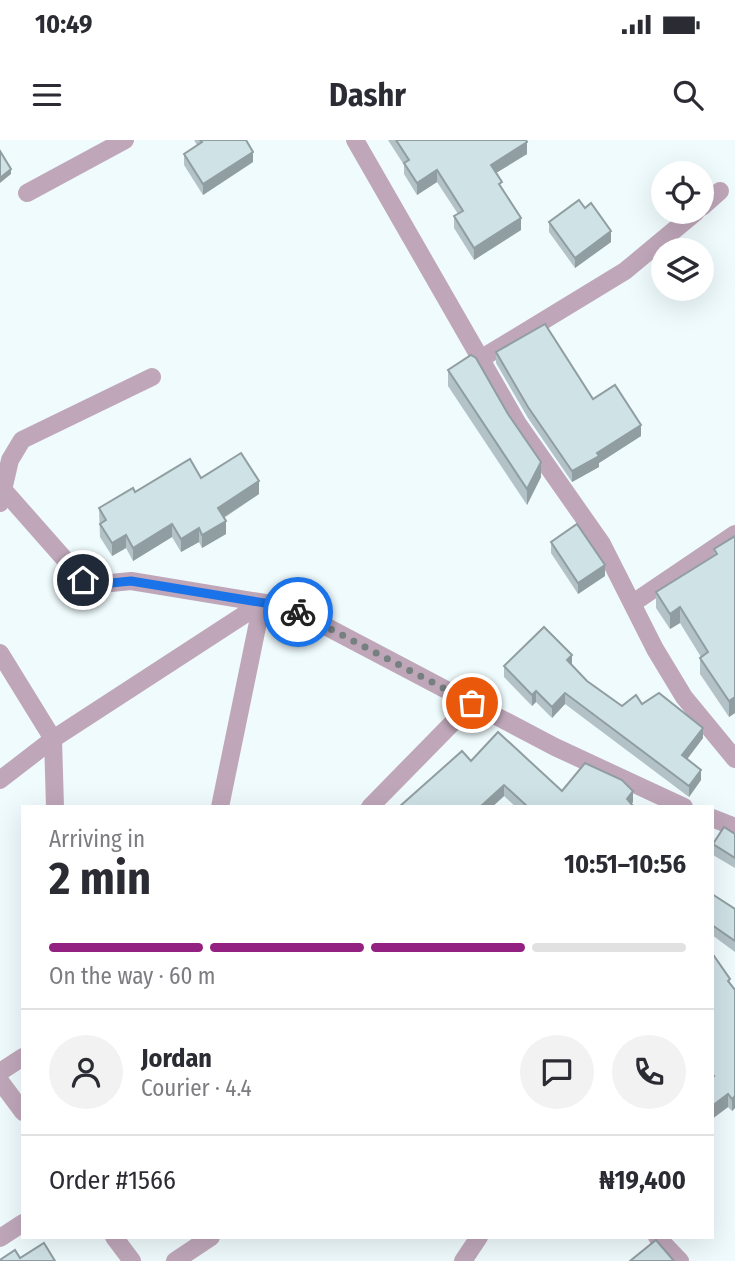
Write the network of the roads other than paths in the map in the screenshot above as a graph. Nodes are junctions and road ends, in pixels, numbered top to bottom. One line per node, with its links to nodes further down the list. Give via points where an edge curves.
1 (125, 140): 4 (street)
2 (355, 140): 7 (street)
3 (720, 191): 5 (street)
4 (27, 193)
5 (714, 196)
6 (682, 224): 7 (street, via 625,271)
7 (482, 358): 12 (street, via 519,424 602,544)
8 (152, 377): 9 (street, via 22,440 13,450)
9 (0, 492): 11 (street, via 83,580 101,584 131,581)
10 (735, 534): 12 (street)
11 (262, 603): 14 (street, via 289,607); 15 (street); 19 (street)
12 (633, 603): 16 (street, via 684,697)
13 (0, 653): 15 (street)
14 (472, 703): 20 (street); 21 (street)
15 (53, 739): 17 (street); 18 (street)
16 (735, 759)
17 (0, 780)
18 (55, 805)
19 (220, 805)
20 (372, 805)
21 (680, 805)
22 (714, 819): 23 (street)
23 (735, 827)
24 (21, 1058): 25 (street)
25 (0, 1072)
26 (0, 1080): 27 (street)
27 (21, 1109)
28 (21, 1224): 29 (street)
29 (0, 1238)
30 (116, 1239): 34 (street)
31 (208, 1239): 35 (street)
32 (479, 1239): 36 (street)
33 (659, 1239): 37 (street)
34 (132, 1261)
35 (175, 1261)
36 (463, 1261)
37 (680, 1261)

